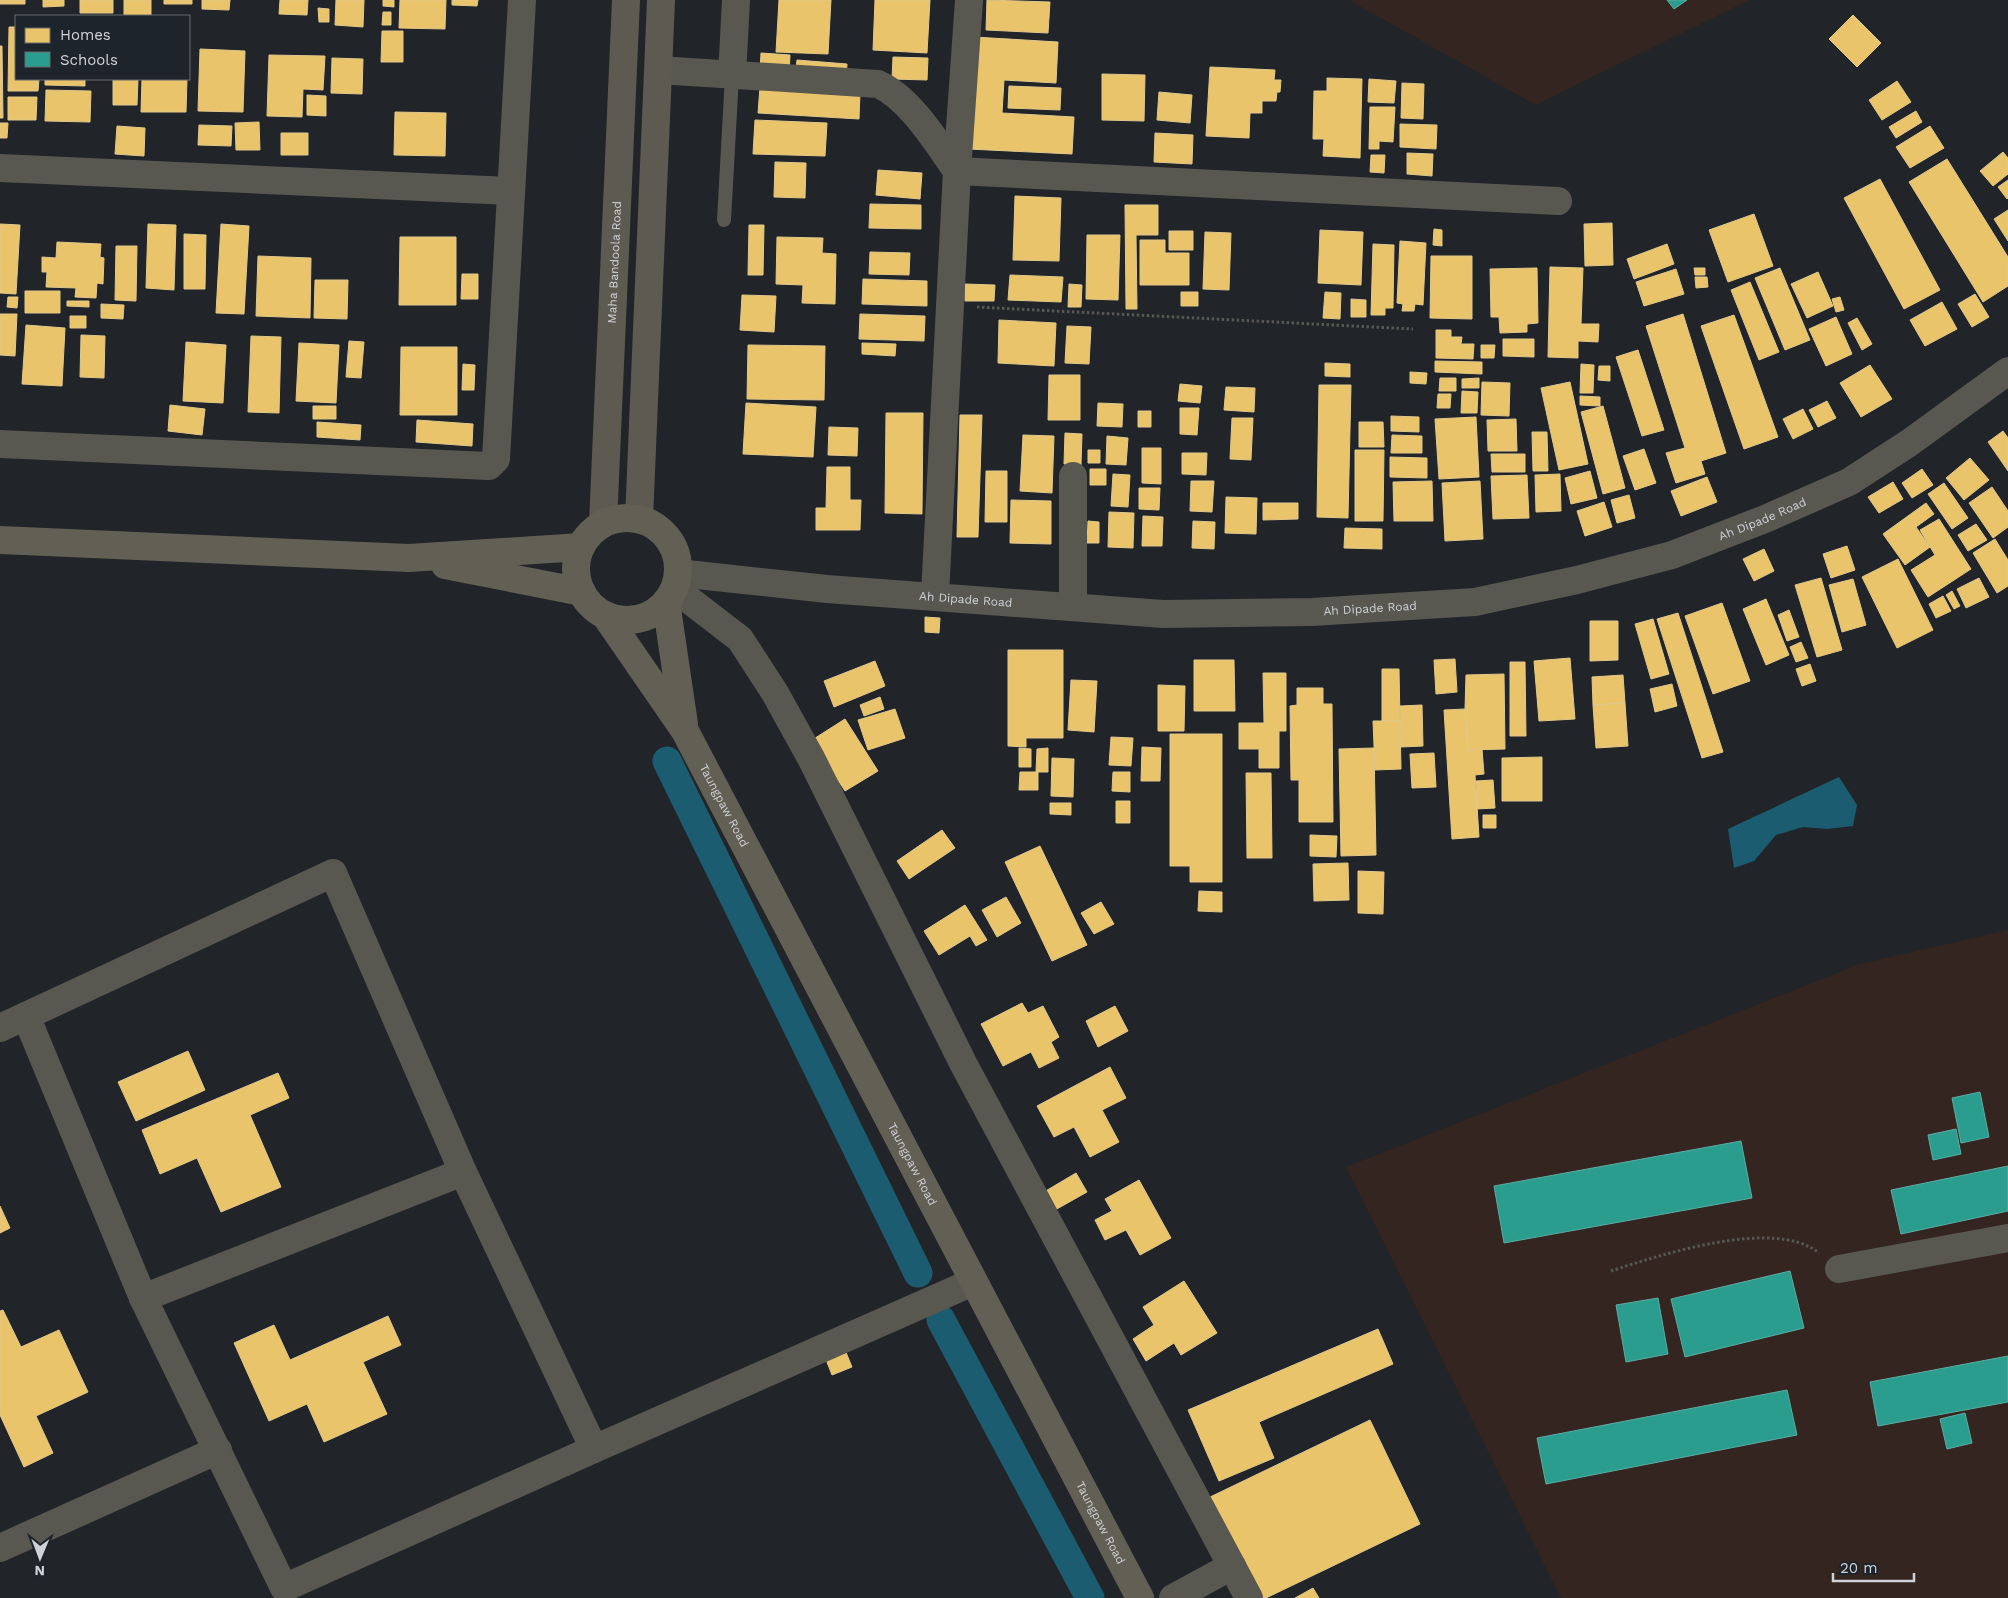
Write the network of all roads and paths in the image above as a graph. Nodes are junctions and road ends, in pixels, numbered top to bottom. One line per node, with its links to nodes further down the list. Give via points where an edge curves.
1 (522, 0): 10 (street)
2 (626, 0): 19 (main road, Maha Bandoola Road)
3 (662, 0): 6 (main road)
4 (736, 0): 7 (street)
5 (969, 0): 9 (street)
6 (658, 70): 7 (street); 18 (main road)
7 (732, 76): 9 (street, via 878,84 891,89 926,127); 12 (lane)
8 (0, 168): 10 (street)
9 (957, 171): 11 (street); 13 (street)
10 (510, 191): 16 (street, via 496,459 489,466)
11 (1558, 201)
12 (724, 220)
13 (950, 306): 14 (path); 25 (street)
14 (1413, 329)
15 (2008, 371): 26 (street, Ah Dipade Road, via 1849,482 1672,555 1587,577 1475,602 1321,611 1163,614)
16 (0, 444)
17 (1073, 476): 26 (street)
18 (640, 519): 19 (highway, via 621,518); 23 (highway, via 653,524 673,545 678,558)
19 (603, 524): 21 (highway, via 590,533)
20 (0, 540): 22 (highway)
21 (581, 546): 22 (highway); 24 (highway, via 576,577)
22 (409, 558): 24 (highway)
23 (673, 588): 25 (street, Ah Dipade Road, via 827,588); 27 (highway, via 653,613 638,619 621,620); 28 (highway, Taungpaw Road); 40 (street, via 740,640 775,693 811,758 964,1065)
24 (582, 592): 27 (highway, via 592,606)
25 (935, 595): 26 (street, Ah Dipade Road)
26 (1073, 607)
27 (605, 615): 28 (highway, Taungpaw Road)
28 (685, 731): 35 (highway, Taungpaw Road)
29 (26, 1016): 30 (street); 31 (street, via 333,873); 36 (street)
30 (0, 1028)
31 (463, 1172): 36 (street); 37 (street)
32 (2008, 1238): 33 (street)
33 (1839, 1269): 34 (path, via 1811,1246 1770,1237 1676,1250)
34 (1611, 1271)
35 (973, 1282): 37 (street); 41 (highway, Taungpaw Road)
36 (144, 1298): 38 (street)
37 (594, 1449): 38 (street, via 284,1588)
38 (218, 1450): 39 (street)
39 (0, 1548)
40 (1232, 1566): 42 (street); 43 (street)
41 (1140, 1598)
42 (1173, 1598)
43 (1250, 1598)

